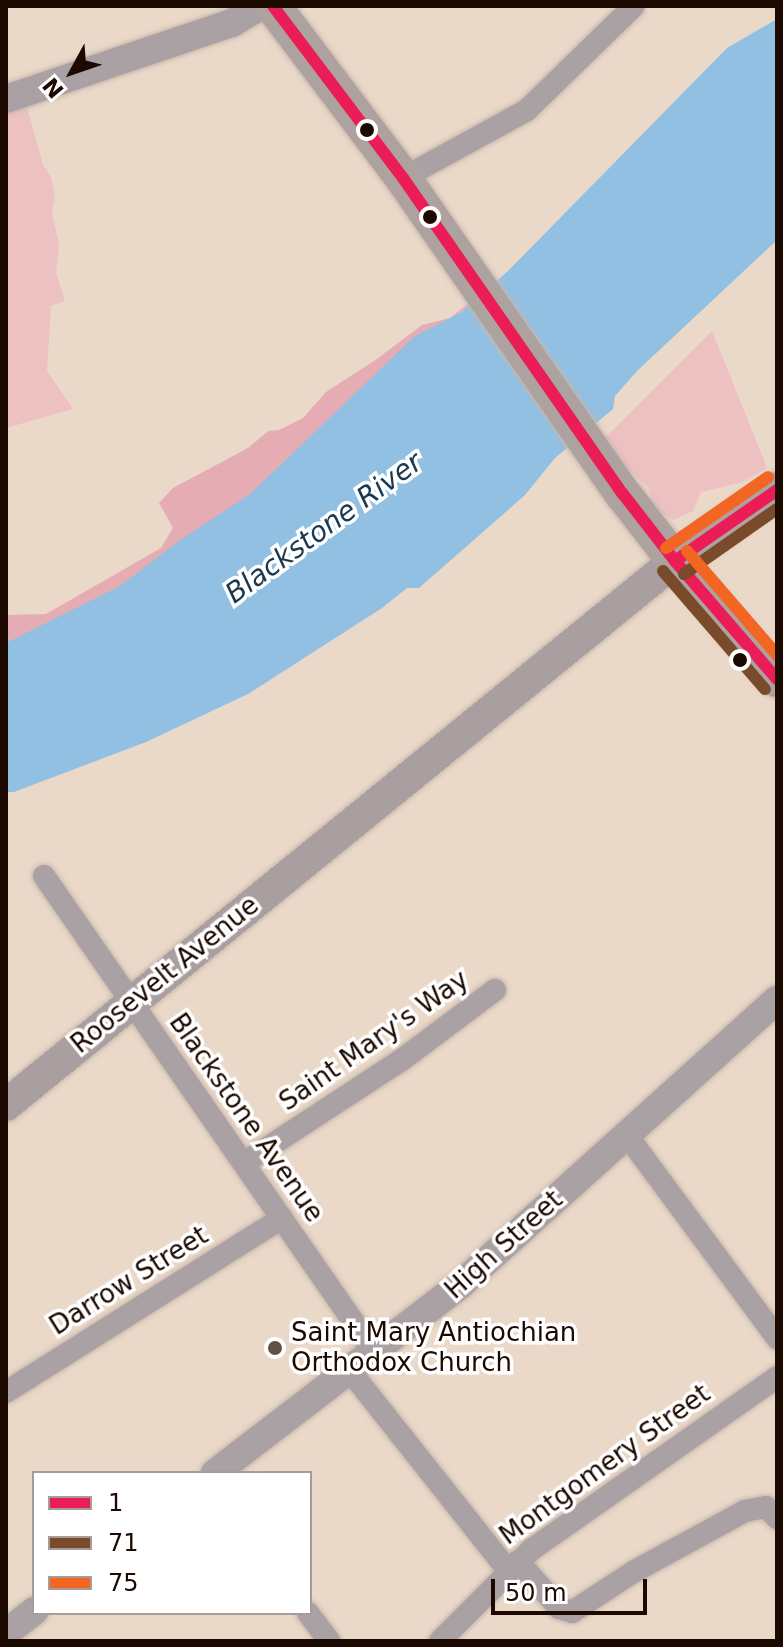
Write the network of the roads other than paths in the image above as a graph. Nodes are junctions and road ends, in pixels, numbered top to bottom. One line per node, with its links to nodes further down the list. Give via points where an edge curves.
1 (260, 6): 4 (street, via 232,23)
2 (273, 6): 5 (main road)
3 (633, 7): 5 (street, via 527,110)
4 (6, 99)
5 (403, 178): 7 (main road, via 589,447)
6 (777, 490): 7 (main road, Roosevelt Avenue)
7 (675, 561): 8 (main road); 12 (main road, Roosevelt Avenue)
8 (777, 679)
9 (44, 876): 12 (street, Blackstone Avenue)
10 (495, 990): 15 (street, Saint Mary's Way, via 403,1059)
11 (777, 1000): 14 (street, High Street)
12 (132, 1002): 13 (main road, Roosevelt Avenue); 15 (street, Blackstone Avenue)
13 (6, 1105)
14 (626, 1134): 17 (street); 18 (street, High Street, via 460,1285)
15 (244, 1163): 16 (street, Blackstone Avenue)
16 (282, 1218): 18 (street, Blackstone Avenue); 21 (street, Darrow Street)
17 (777, 1338)
18 (375, 1353): 19 (street, High Street)
19 (350, 1371): 22 (street, High Street); 24 (street)
20 (777, 1377): 24 (street, Montgomery Street)
21 (6, 1392)
22 (218, 1471)
23 (777, 1518): 24 (street, via 766,1507 745,1511 572,1612 559,1608)
24 (513, 1566): 30 (street, Montgomery Street)
25 (32, 1612): 27 (street)
26 (310, 1615): 29 (street)
27 (6, 1632): 28 (street)
28 (14, 1641)
29 (329, 1641)
30 (440, 1641)

